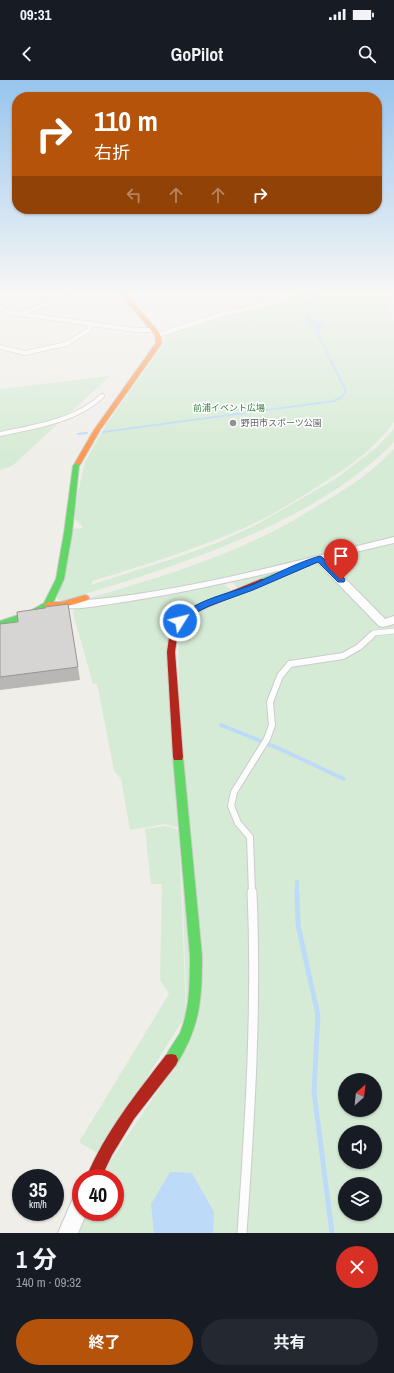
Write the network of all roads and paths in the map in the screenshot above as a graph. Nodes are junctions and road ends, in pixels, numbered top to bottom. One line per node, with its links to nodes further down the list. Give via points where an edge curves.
1 (58, 346): 3 (lane, via 24,353)
2 (158, 346): 13 (street, via 97,430 76,466 60,579)
3 (0, 348)
4 (102, 396): 5 (lane, via 85,410)
5 (17, 430): 6 (lane); 7 (lane)
6 (0, 434)
7 (0, 439)
8 (394, 540): 9 (street)
9 (320, 558): 10 (street); 11 (street); 15 (street)
10 (221, 581): 11 (street, via 228,583 235,590); 14 (street, via 127,599)
11 (235, 594): 18 (street, via 206,604 188,615 177,626 171,640 181,796 196,956 192,1018 183,1043 166,1069 129,1114)
12 (86, 598): 14 (street)
13 (48, 605): 14 (street); 16 (street)
14 (61, 605)
15 (389, 622): 17 (lane)
16 (0, 624)
17 (394, 630): 21 (lane, via 374,633 359,647 343,656 290,664 280,676 270,702 272,725 266,742 234,792 231,806 238,823 250,837 253,924 249,1133)
18 (98, 1169)
19 (73, 1221): 20 (street)
20 (68, 1233)
21 (242, 1233)

